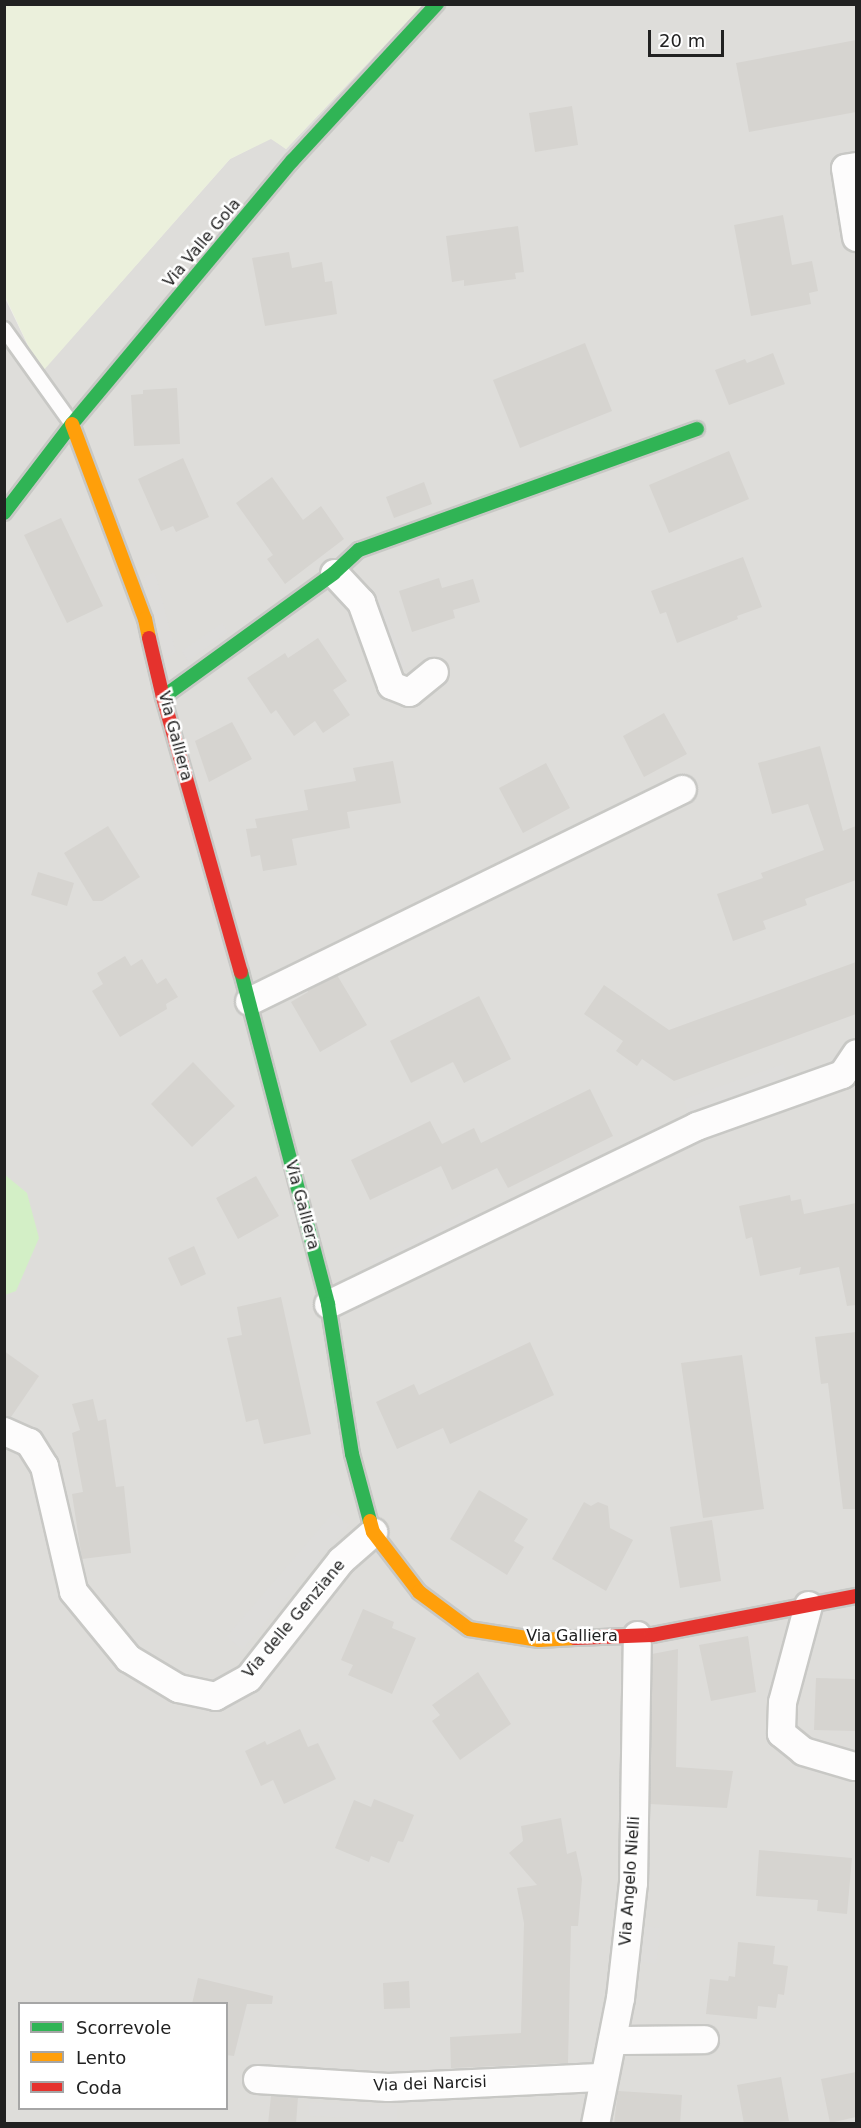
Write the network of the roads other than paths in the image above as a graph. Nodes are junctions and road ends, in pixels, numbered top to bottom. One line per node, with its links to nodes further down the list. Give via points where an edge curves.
1 (437, 4): 5 (street, Via Valle Gola, via 292,161)
2 (856, 166): 3 (street, via 845,168)
3 (856, 237)
4 (4, 329): 5 (lane)
5 (72, 424): 7 (street, Via Valle Gola); 10 (street, Via Galliera, via 145,619)
6 (697, 429): 8 (street, via 359,550)
7 (4, 513)
8 (334, 573): 9 (street, via 361,603 391,685 409,692); 10 (street)
9 (434, 672)
10 (163, 697): 12 (street, Via Galliera)
11 (682, 789): 12 (street)
12 (249, 1001): 14 (street, Via Galliera)
13 (856, 1053): 14 (street, via 842,1074 696,1126)
14 (328, 1304): 16 (street, Via Galliera, via 352,1454)
15 (4, 1431): 16 (street, Via delle Genziane, via 28,1442 44,1466 73,1591 128,1658 178,1688 215,1696 248,1678 341,1560)
16 (373, 1532): 19 (street, Via Galliera, via 419,1592 469,1629 539,1640)
17 (856, 1596): 18 (street, Via Galliera)
18 (808, 1605): 19 (street, Via Galliera); 20 (street, via 782,1702 781,1733 803,1751)
19 (637, 1635): 21 (street, Via Angelo Nielli, via 633,1883)
20 (854, 1766)
21 (612, 2040): 22 (street); 23 (street, Via Angelo Nielli)
22 (704, 2040)
23 (604, 2077): 24 (street, Via dei Narcisi, via 388,2087); 25 (street, Via Angelo Nielli)
24 (257, 2079)
25 (595, 2124)

